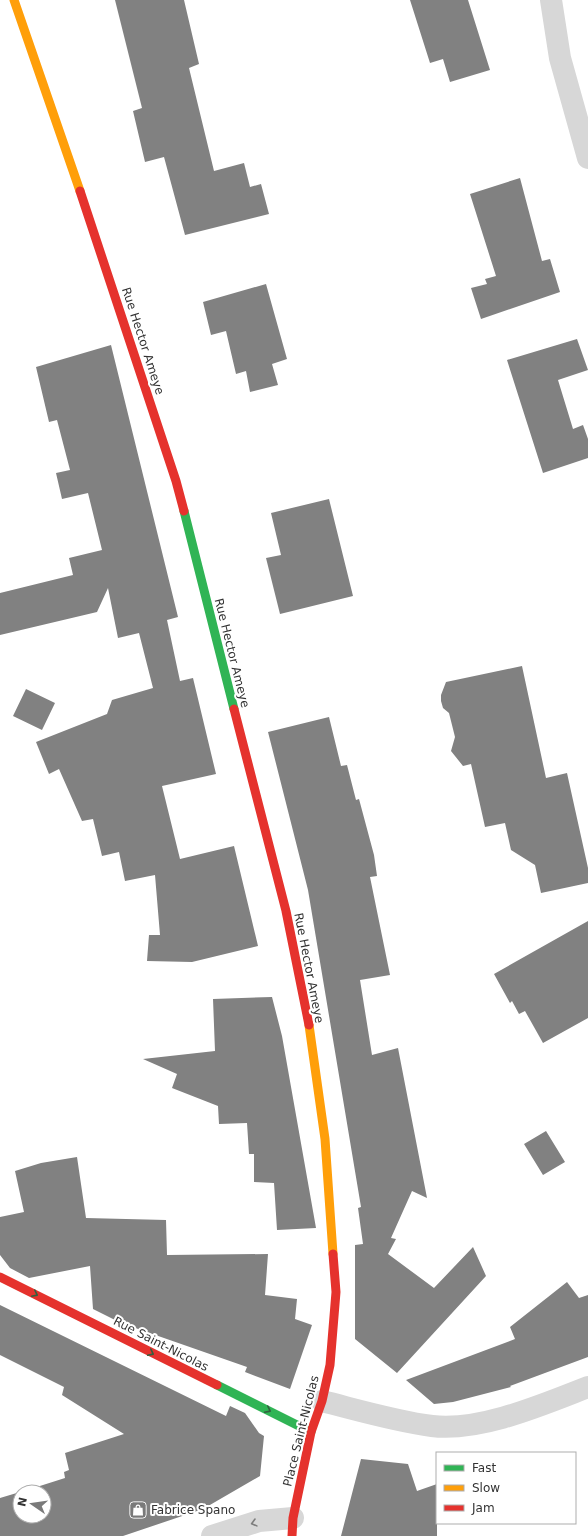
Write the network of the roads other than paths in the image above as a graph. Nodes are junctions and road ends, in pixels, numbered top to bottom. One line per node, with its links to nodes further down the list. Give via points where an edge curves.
1 (14, 0): 5 (street, Rue Hector Ameye, via 93,228 176,481 286,912 308,1018 325,1140 336,1292)
2 (551, 0): 3 (street, via 560,58)
3 (588, 158)
4 (0, 1277): 8 (street, Rue Saint-Nicolas, one-way to 8)
5 (333, 1332): 7 (street, Place Saint-Nicolas, via 330,1365)
6 (588, 1387): 7 (street, via 527,1410 470,1425 433,1426)
7 (322, 1401): 8 (street, Place Saint-Nicolas)
8 (311, 1432): 9 (street, Place Saint-Nicolas)
9 (292, 1527): 10 (street, one-way to 10, via 259,1521)
10 (212, 1536)

